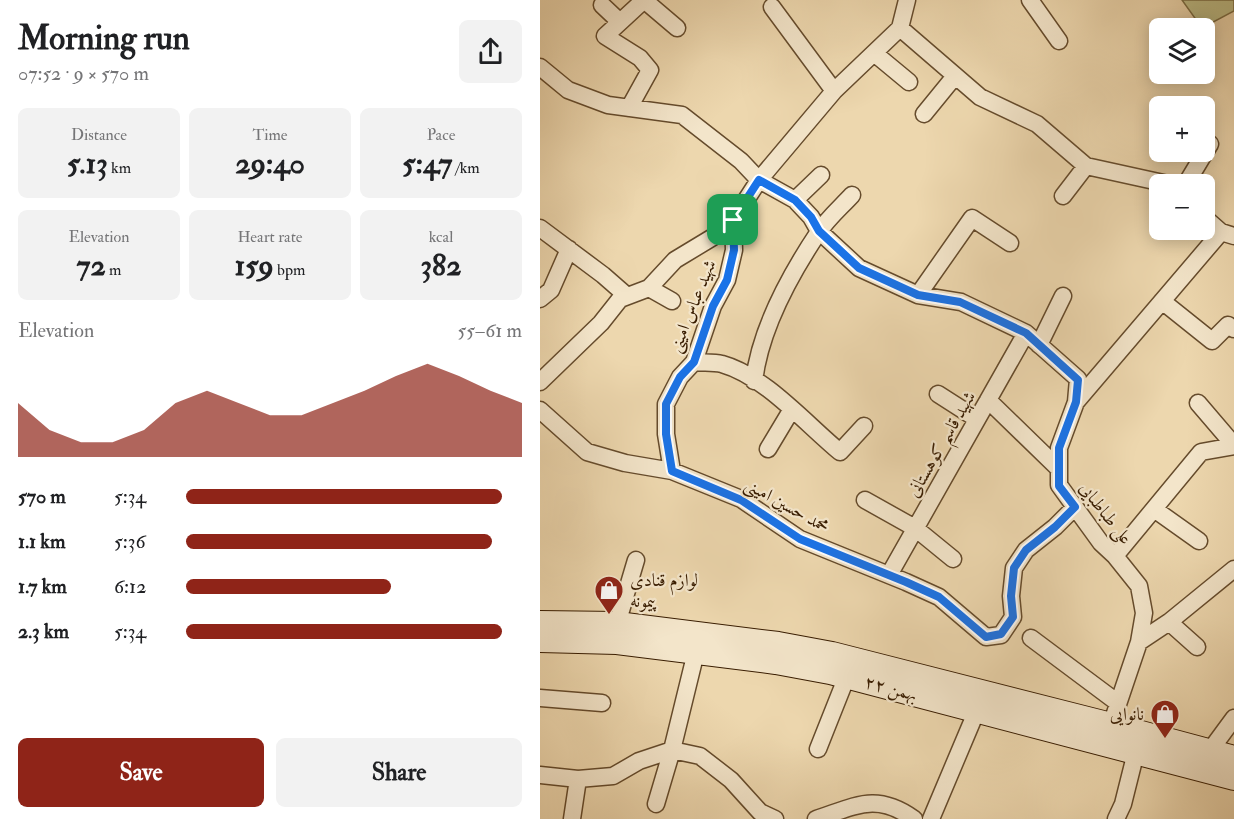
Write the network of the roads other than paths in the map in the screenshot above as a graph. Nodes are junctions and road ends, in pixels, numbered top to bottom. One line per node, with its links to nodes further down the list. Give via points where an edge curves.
1 (644, 0): 6 (street); 7 (street)
2 (907, 0): 8 (street)
3 (1030, 0): 9 (street)
4 (602, 5): 6 (street)
5 (772, 7): 14 (street)
6 (620, 22): 15 (street, via 605,36 640,58 650,70)
7 (677, 28)
8 (900, 28): 10 (street); 12 (street)
9 (1059, 41)
10 (874, 53): 13 (street); 14 (street)
11 (540, 67): 15 (street, علی طباطبایی, via 568,90 608,105)
12 (955, 76): 16 (street); 17 (street, via 980,97 1036,124)
13 (909, 82)
14 (834, 91): 19 (street)
15 (629, 108): 19 (street, علی طباطبایی, via 682,115)
16 (924, 114)
17 (1086, 166): 20 (street); 22 (street)
18 (821, 175): 23 (street)
19 (759, 180): 23 (street, علی طباطبایی); 24 (street)
20 (1149, 180)
21 (852, 195): 27 (street)
22 (1063, 196)
23 (795, 200): 27 (street, علی طباطبایی)
24 (733, 220): 31 (street, via 715,237 675,260); 41 (street, شهید عباس امینی, via 734,250 727,280 713,306)
25 (1215, 225): 28 (street)
26 (540, 228): 30 (street)
27 (819, 231): 32 (street, علی طباطبایی, via 859,268); 42 (street, via 791,278 762,341)
28 (1228, 234): 37 (street)
29 (1010, 243): 32 (street, via 972,218)
30 (569, 249): 33 (street); 35 (street, via 551,290)
31 (649, 288): 33 (street); 36 (street)
32 (918, 295): 39 (street, علی طباطبایی, via 960,302)
33 (627, 296): 43 (street)
34 (1063, 296): 40 (street)
35 (540, 299)
36 (672, 301)
37 (1162, 301): 38 (street, via 1212,341 1228,325); 46 (street)
38 (1234, 329)
39 (1026, 333): 40 (street, علی طباطبایی); 45 (street, شهید قاسم کوهستانی)
40 (1039, 345): 46 (street, علی طباطبایی, via 1078,380)
41 (694, 362): 42 (street, via 721,364); 55 (street, شهید عباس امینی, via 680,377 666,404)
42 (754, 381): 48 (street)
43 (540, 382)
44 (938, 394): 50 (street)
45 (988, 400): 50 (street, شهید قاسم کوهستانی); 54 (street)
46 (1076, 402): 54 (street, علی طباطبایی, via 1059,448)
47 (1198, 404): 52 (street)
48 (792, 409): 51 (street, via 840,452); 53 (street)
49 (540, 410): 55 (street, محمد حسین امینی, via 587,452)
50 (977, 419): 59 (street, شهید قاسم کوهستانی)
51 (864, 426)
52 (1234, 446): 58 (street, via 1201,452)
53 (768, 449)
54 (1059, 469): 57 (street, علی طباطبایی, via 1059,486)
55 (672, 471): 65 (street, محمد حسین امینی, via 741,500 800,539)
56 (865, 500): 59 (street)
57 (1075, 507): 61 (street, علی طباطبایی); 65 (street, محمد حسین امینی, via 1026,550 1014,568 1013,617 1001,634 986,637 939,597)
58 (1154, 509): 60 (street); 61 (street)
59 (915, 528): 62 (street); 65 (street, شهید قاسم کوهستانی)
60 (1199, 542)
61 (1115, 556): 70 (street, علی طباطبایی, via 1138,586 1144,612)
62 (953, 559)
63 (636, 560): 67 (street)
64 (1234, 569): 66 (street)
65 (889, 575)
66 (1169, 622): 70 (street); 72 (street)
67 (617, 624): 68 (main road, ۲۲ بهمن); 71 (main road, ۲۲ بهمن)
68 (540, 638): 73 (main road, ۲۲ بهمن)
69 (1031, 638): 78 (street)
70 (1139, 642): 78 (street, علی طباطبایی)
71 (728, 647): 73 (main road, ۲۲ بهمن); 74 (main road, ۲۲ بهمن, via 776,662); 78 (main road, ۲۲ بهمن, via 832,654)
72 (1197, 648)
73 (696, 652): 81 (street)
74 (847, 676): 77 (main road, ۲۲ بهمن); 80 (street)
75 (540, 698): 76 (street)
76 (602, 703)
77 (977, 710): 82 (main road, ۲۲ بهمن); 94 (street)
78 (1115, 714): 83 (main road, ۲۲ بهمن)
79 (1234, 718): 83 (street)
80 (818, 749)
81 (672, 750): 87 (street, via 639,761 613,776); 88 (street); 91 (street, via 700,756 731,780 760,812)
82 (1136, 752): 86 (main road, ۲۲ بهمن); 95 (street)
83 (1209, 752): 84 (main road, ۲۲ بهمن)
84 (1234, 758)
85 (540, 775): 87 (street)
86 (1234, 778)
87 (579, 779): 90 (street)
88 (656, 804)
89 (896, 814): 92 (street, via 873,802); 93 (street)
90 (572, 819)
91 (776, 819)
92 (816, 819)
93 (914, 819)
94 (931, 819)
95 (1116, 819)

